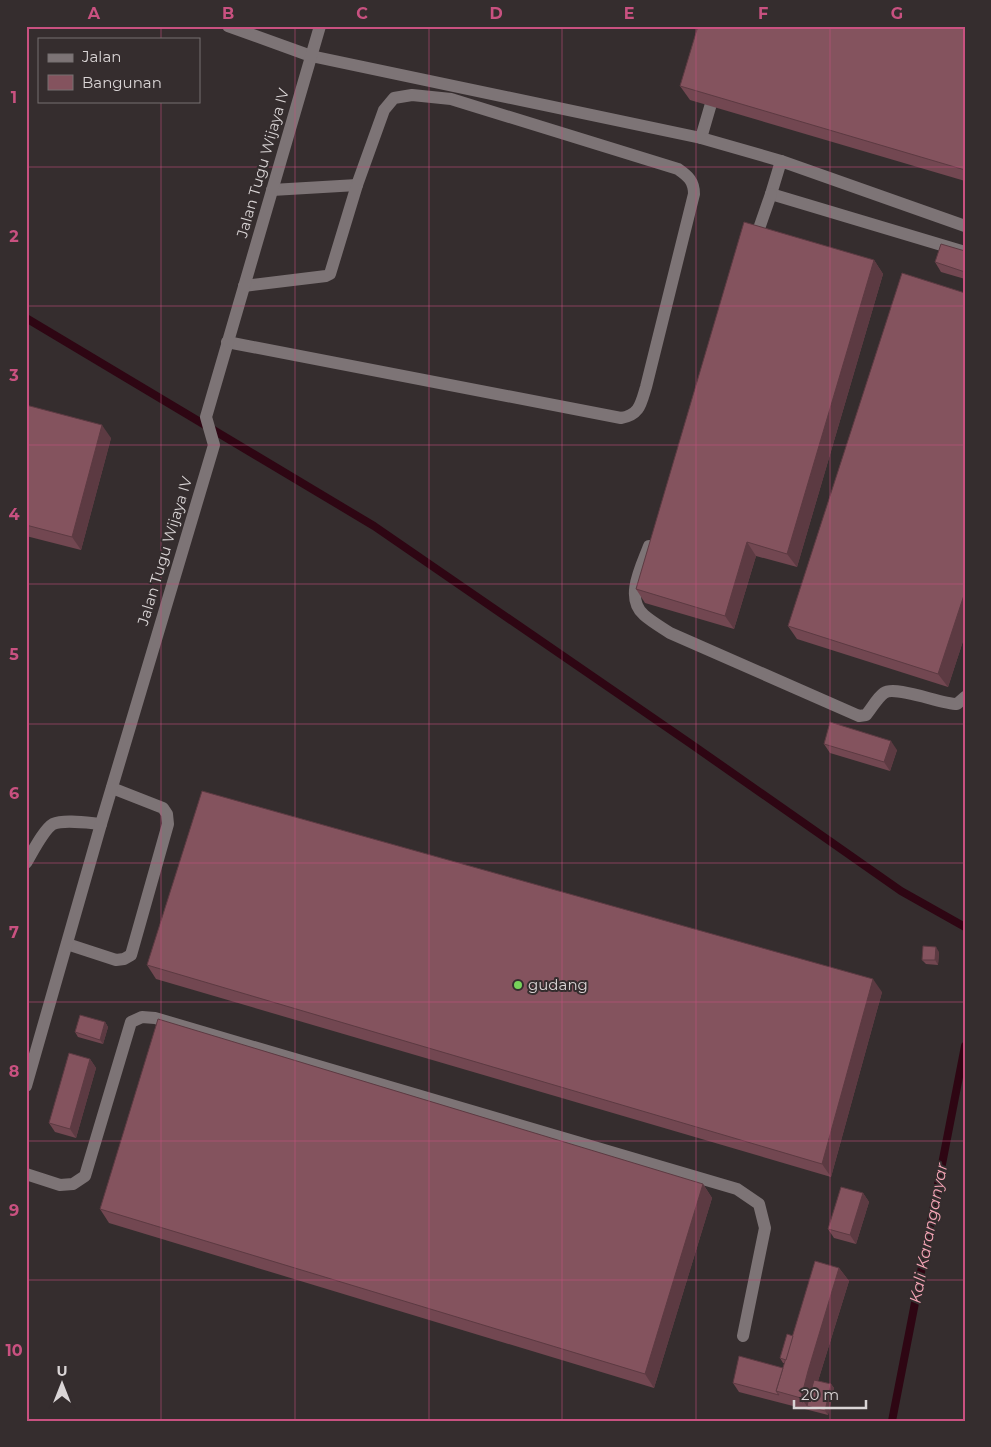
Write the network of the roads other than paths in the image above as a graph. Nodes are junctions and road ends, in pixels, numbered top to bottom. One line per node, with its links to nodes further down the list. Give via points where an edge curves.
1 (228, 26): 3 (lane)
2 (320, 26): 3 (lane, Jalan Tugu Wijaya IV)
3 (311, 56): 5 (lane); 8 (lane, Jalan Tugu Wijaya IV)
4 (719, 75): 5 (lane)
5 (701, 138): 6 (lane)
6 (781, 161): 9 (lane); 10 (lane)
7 (357, 186): 8 (lane); 13 (lane, via 330,274); 14 (lane, via 384,110 394,98 412,95 452,98 678,169 689,177 694,194 639,408 630,417 621,418)
8 (272, 190): 13 (lane, Jalan Tugu Wijaya IV)
9 (771, 194): 11 (lane); 12 (lane)
10 (965, 226)
11 (965, 252)
12 (748, 259)
13 (244, 286): 14 (lane, Jalan Tugu Wijaya IV)
14 (228, 342): 17 (lane, Jalan Tugu Wijaya IV, via 206,417 214,445)
15 (654, 532): 16 (lane, via 634,599 642,614 670,633 859,716 866,715 885,692 895,690 947,704 957,704)
16 (965, 698)
17 (112, 788): 18 (lane, Jalan Tugu Wijaya IV); 20 (lane, via 163,808 167,814 168,824 131,955 116,960)
18 (101, 824): 19 (lane, via 54,823 48,827); 20 (lane, Jalan Tugu Wijaya IV)
19 (26, 863)
20 (67, 944): 21 (lane, Jalan Tugu Wijaya IV)
21 (26, 1086)
22 (26, 1174): 23 (lane, via 60,1185 73,1184 85,1176 131,1022 142,1016 155,1018 737,1189 759,1204 765,1228)
23 (743, 1336)

